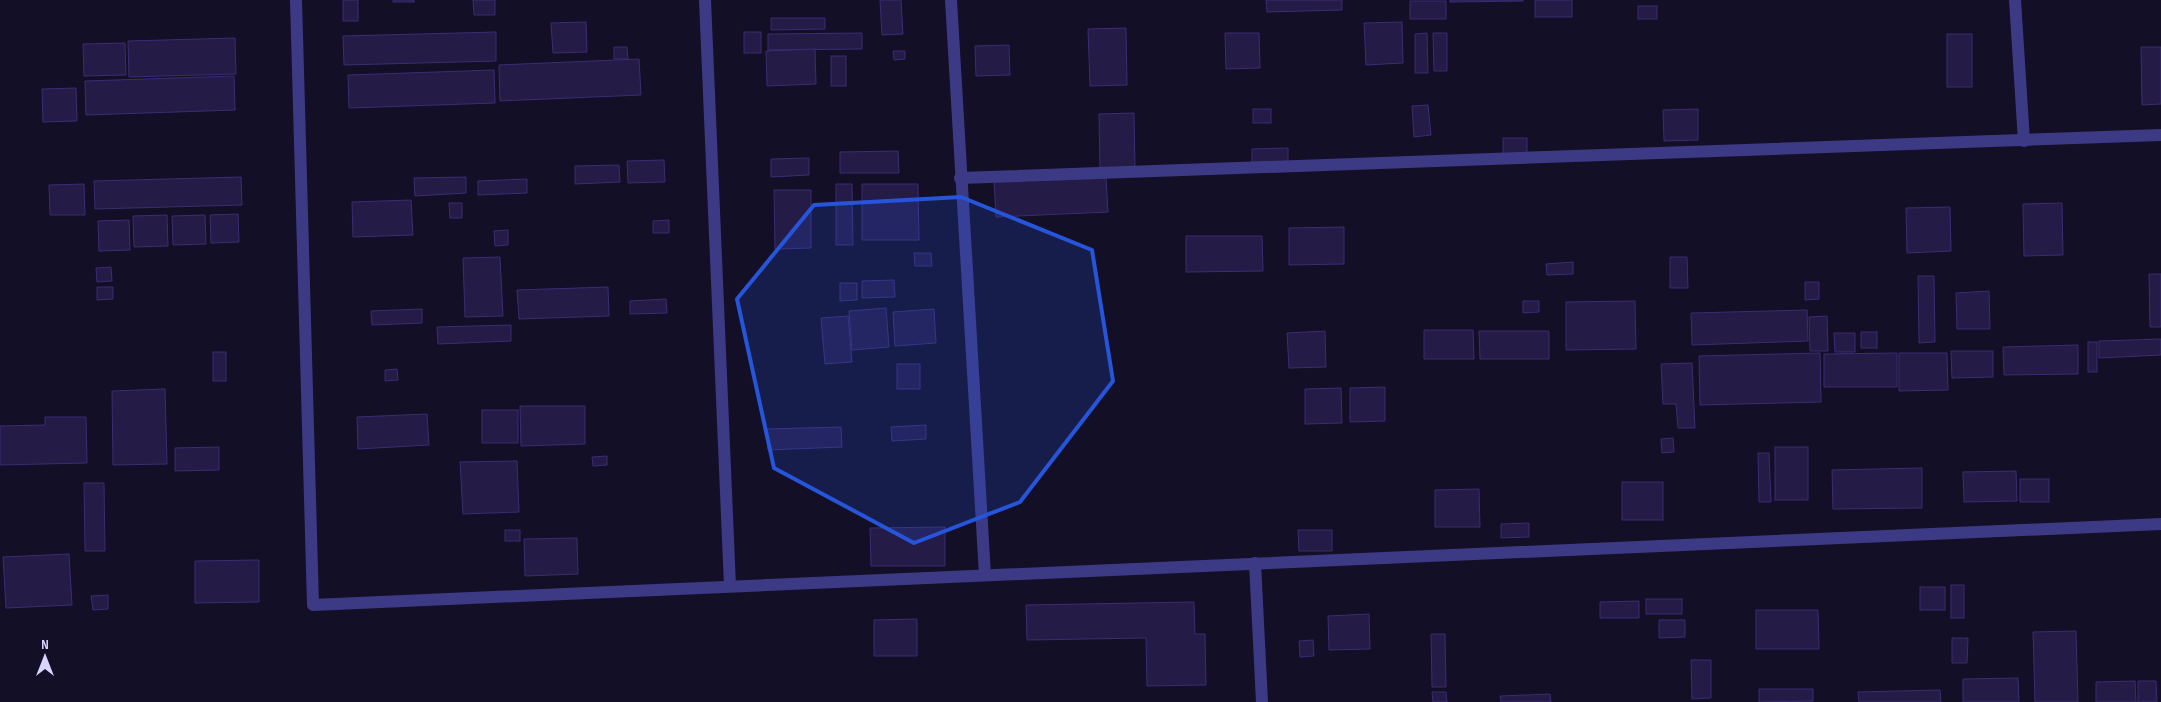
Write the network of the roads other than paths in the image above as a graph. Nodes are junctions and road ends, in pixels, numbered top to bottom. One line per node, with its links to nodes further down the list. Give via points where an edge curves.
1 (296, 0): 11 (street, via 313,604)
2 (705, 0): 11 (street)
3 (951, 0): 7 (street)
4 (2015, 0): 6 (street)
5 (2161, 135): 6 (street)
6 (2024, 141): 7 (street)
7 (960, 178): 10 (street)
8 (2161, 524): 9 (street)
9 (1255, 563): 10 (street); 12 (street)
10 (985, 575): 11 (street)
11 (730, 586)
12 (1262, 702)

